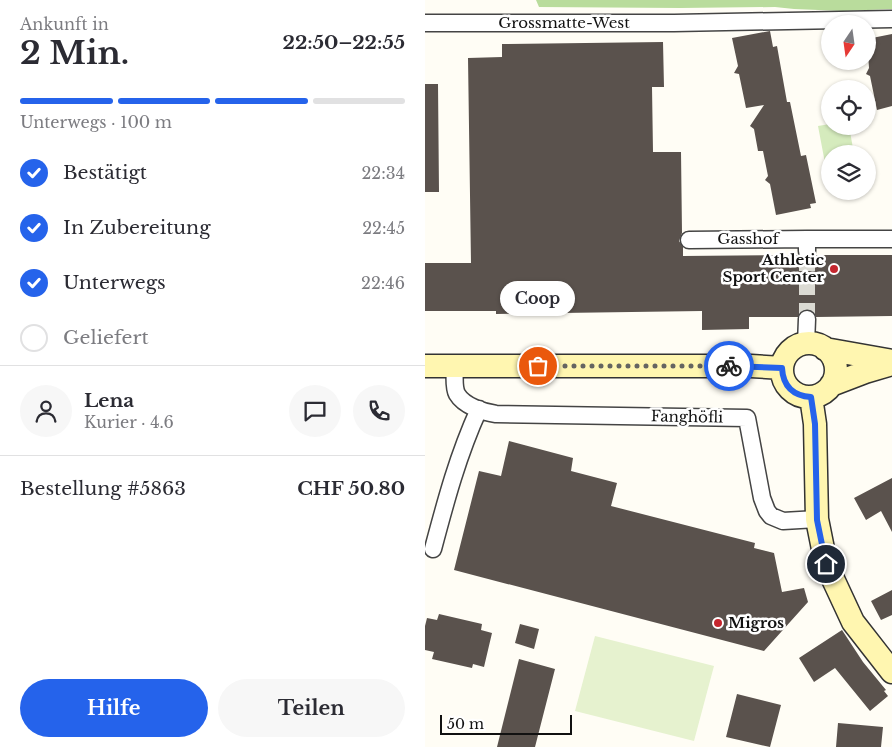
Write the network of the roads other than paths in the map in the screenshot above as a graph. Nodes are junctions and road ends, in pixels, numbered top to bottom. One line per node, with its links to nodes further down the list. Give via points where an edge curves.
1 (892, 19): 2 (street, Grossmatte-West)
2 (425, 23)
3 (892, 239): 4 (street, Gasshof, via 807,245)
4 (689, 240)
5 (807, 319): 6 (street)
6 (815, 346): 7 (main road); 10 (main road, via 792,350); 11 (main road, via 831,355 835,375)
7 (892, 362): 11 (main road)
8 (425, 366): 9 (main road)
9 (455, 366): 10 (main road); 13 (street, Fanghöfli, via 457,393)
10 (782, 368): 12 (main road, via 787,386 801,396)
11 (831, 385): 12 (main road)
12 (811, 397): 14 (main road, via 815,424)
13 (479, 410): 14 (street, Fanghöfli, via 496,414 747,418 767,511 783,521); 15 (street, via 452,479)
14 (817, 520): 16 (main road, via 826,564 853,622)
15 (433, 549)
16 (892, 672)

